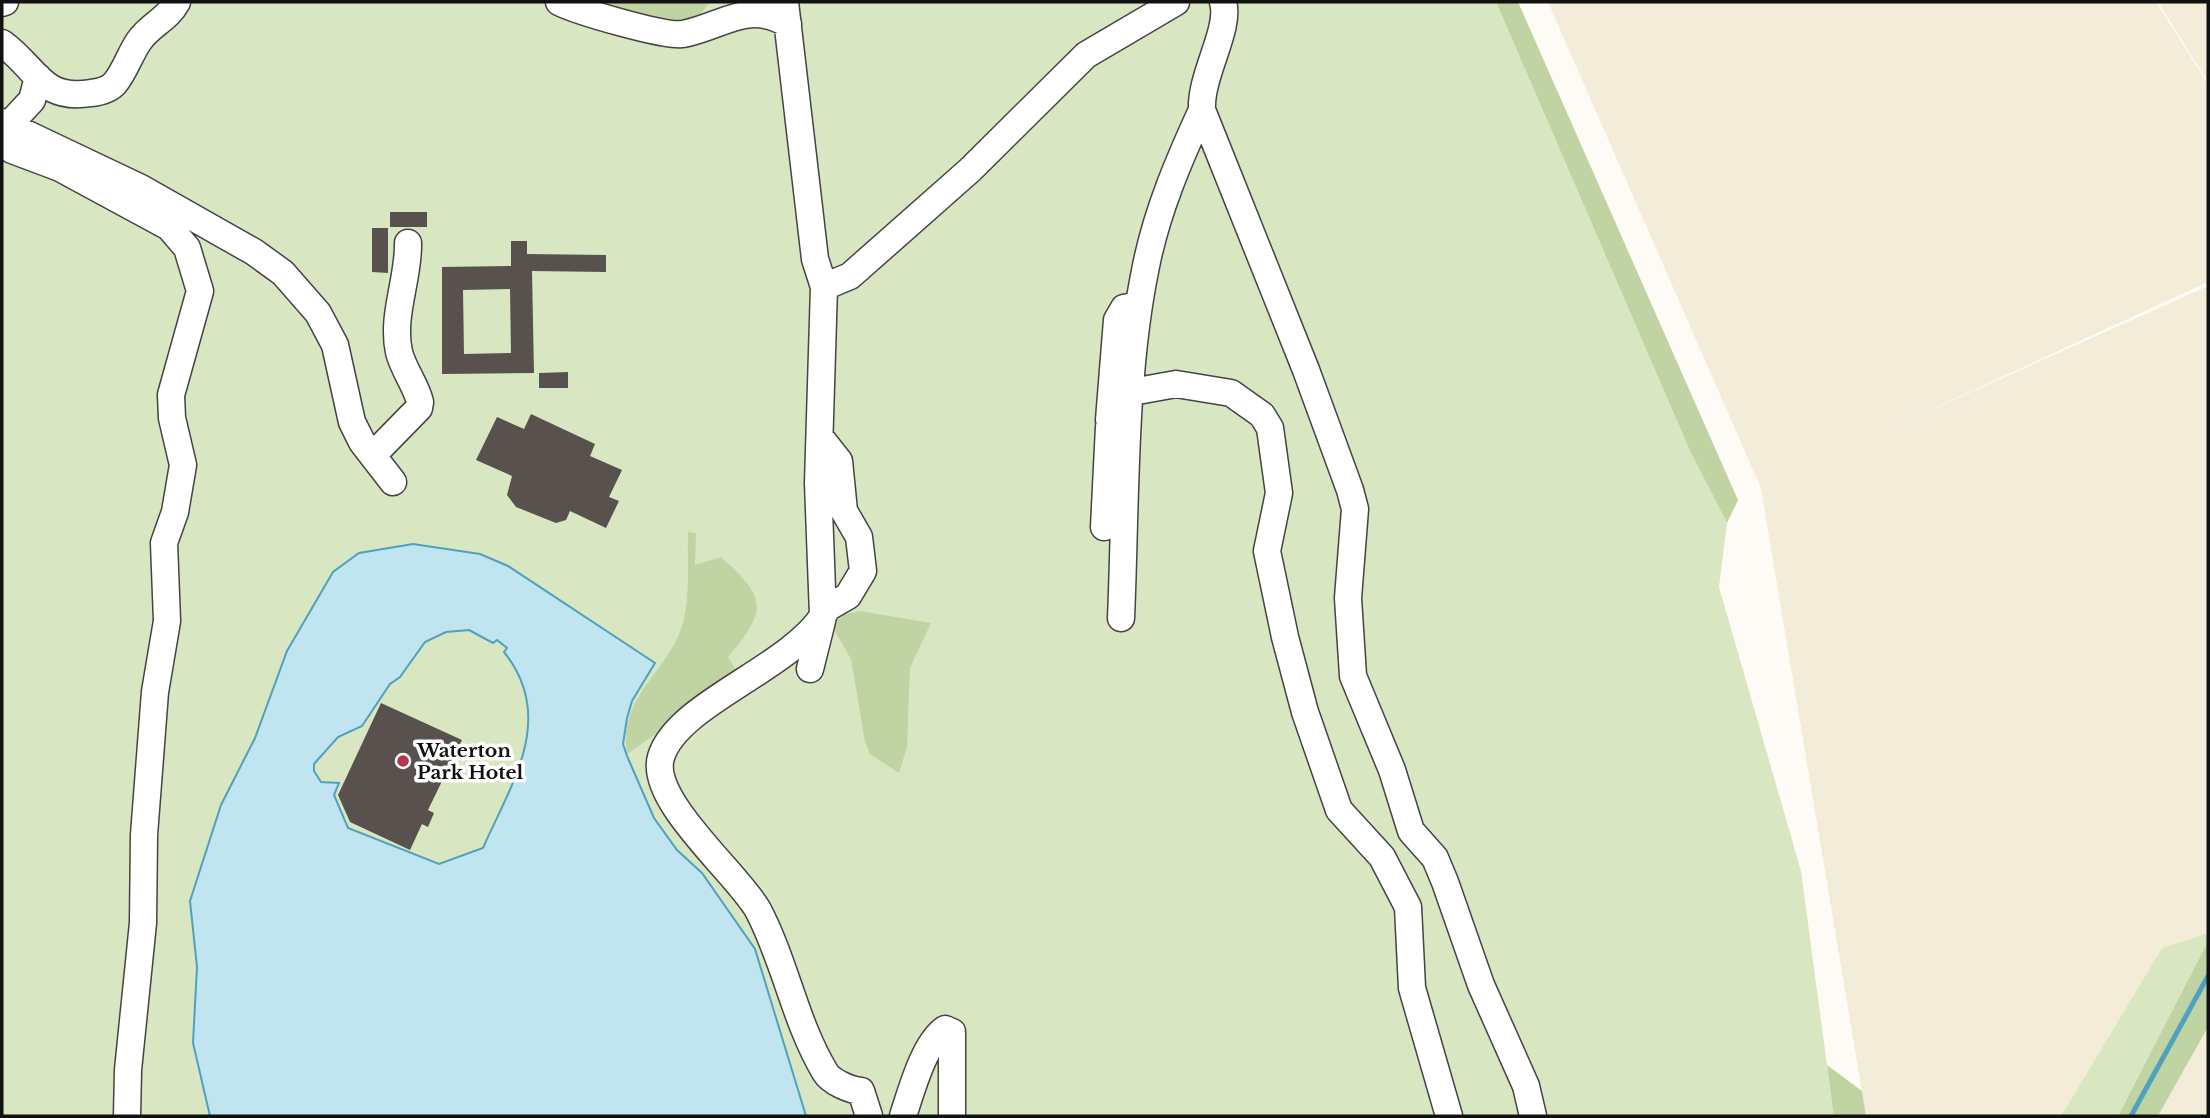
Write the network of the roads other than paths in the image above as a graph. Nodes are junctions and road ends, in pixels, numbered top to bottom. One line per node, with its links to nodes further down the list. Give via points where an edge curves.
1 (177, 2): 7 (lane, via 140,40 109,89 72,96)
2 (559, 2): 5 (lane, via 658,33 682,34 748,9)
3 (1175, 2): 11 (lane, via 1086,55 970,170 850,276)
4 (1223, 2): 8 (lane, via 1225,17 1201,94)
5 (786, 13): 11 (lane, via 815,259)
6 (2, 43): 7 (lane)
7 (47, 85): 9 (lane)
8 (1202, 110): 12 (lane, via 1155,228); 26 (lane, via 1292,332 1355,509 1348,634 1360,699 1392,770 1411,831 1434,858 1445,882 1482,985 1526,1086)
9 (7, 126): 15 (lane, via 141,188 284,273 318,313 335,345 352,422); 21 (lane, via 12,150 60,168 169,227 187,248 200,291 171,395 183,465 164,543 167,621 155,692)
10 (408, 243): 15 (lane, via 399,351 420,402)
11 (824, 287): 14 (lane)
12 (1139, 305): 13 (lane); 17 (lane, via 1124,309 1117,320)
13 (1132, 386): 19 (lane); 25 (lane, via 1143,390 1176,384 1231,393 1262,415 1270,428 1279,493 1267,551 1285,636 1339,810 1382,857 1408,907 1412,988)
14 (820, 437): 18 (lane); 18 (lane, via 839,461 844,511 859,537 863,571 848,596 827,608)
15 (374, 454): 16 (lane)
16 (393, 482)
17 (1104, 527)
18 (823, 616): 20 (lane); 22 (lane, via 786,654 686,720 660,761 664,785 684,818 760,914 799,1018 826,1074 861,1091)
19 (1121, 618)
20 (810, 669)
21 (127, 1116)
22 (869, 1116)
23 (903, 1116): 24 (lane, via 920,1069 934,1041 946,1029 952,1032)
24 (952, 1116)
25 (1449, 1116)
26 (1533, 1116)

